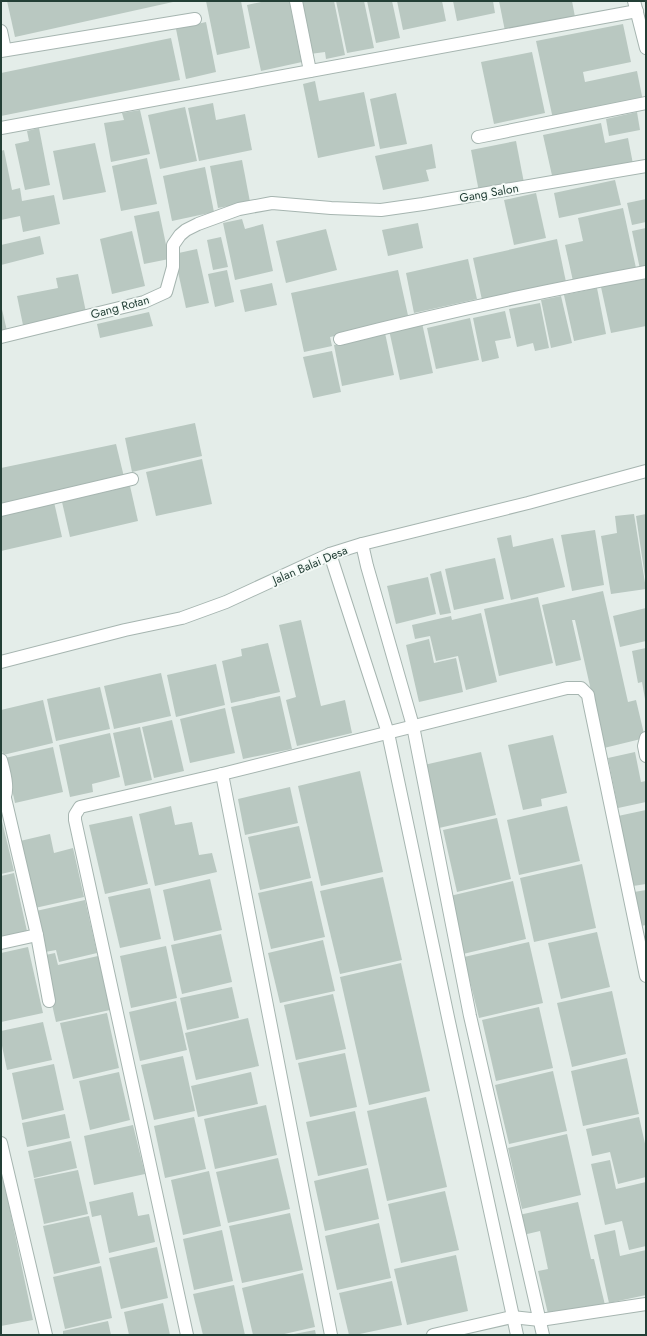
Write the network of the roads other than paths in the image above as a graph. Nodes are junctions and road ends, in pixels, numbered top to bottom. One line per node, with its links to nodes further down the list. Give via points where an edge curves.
1 (296, 1): 7 (street)
2 (635, 6): 5 (street); 7 (street)
3 (195, 19): 6 (street)
4 (1, 31): 6 (street)
5 (646, 47)
6 (3, 50)
7 (310, 71): 9 (street)
8 (646, 103): 10 (street)
9 (1, 128)
10 (478, 137)
11 (646, 166): 12 (street, Gang Salon, via 381,210)
12 (331, 208): 14 (street, Gang Rotan, via 272,203 223,214 180,235 173,245 173,267 166,292 144,302)
13 (646, 272): 15 (street, via 566,287)
14 (1, 337)
15 (340, 339)
16 (646, 471): 19 (street, Jalan Balai Desa)
17 (132, 479): 18 (street)
18 (1, 510)
19 (362, 544): 20 (street, Jalan Balai Desa); 22 (street, via 366,566)
20 (330, 554): 21 (street, Jalan Balai Desa, via 226,602 182,618); 23 (street)
21 (1, 662)
22 (413, 726): 23 (street); 31 (street, via 567,688 576,687 585,691); 33 (street)
23 (388, 732): 27 (street); 34 (street)
24 (646, 738): 25 (street)
25 (646, 756)
26 (1, 760): 28 (street, via 5,776)
27 (222, 774): 40 (street, via 84,805 75,815); 41 (street)
28 (3, 801): 29 (street)
29 (37, 935): 30 (street); 32 (street)
30 (1, 943)
31 (646, 976)
32 (49, 1001)
33 (470, 1016): 34 (street); 38 (street)
34 (449, 1022): 37 (street)
35 (1, 1144): 39 (street)
36 (646, 1304): 38 (street)
37 (512, 1317): 38 (street); 42 (street); 43 (street)
38 (540, 1320): 44 (street)
39 (46, 1335)
40 (187, 1335)
41 (332, 1335)
42 (433, 1335)
43 (516, 1335)
44 (543, 1335)

